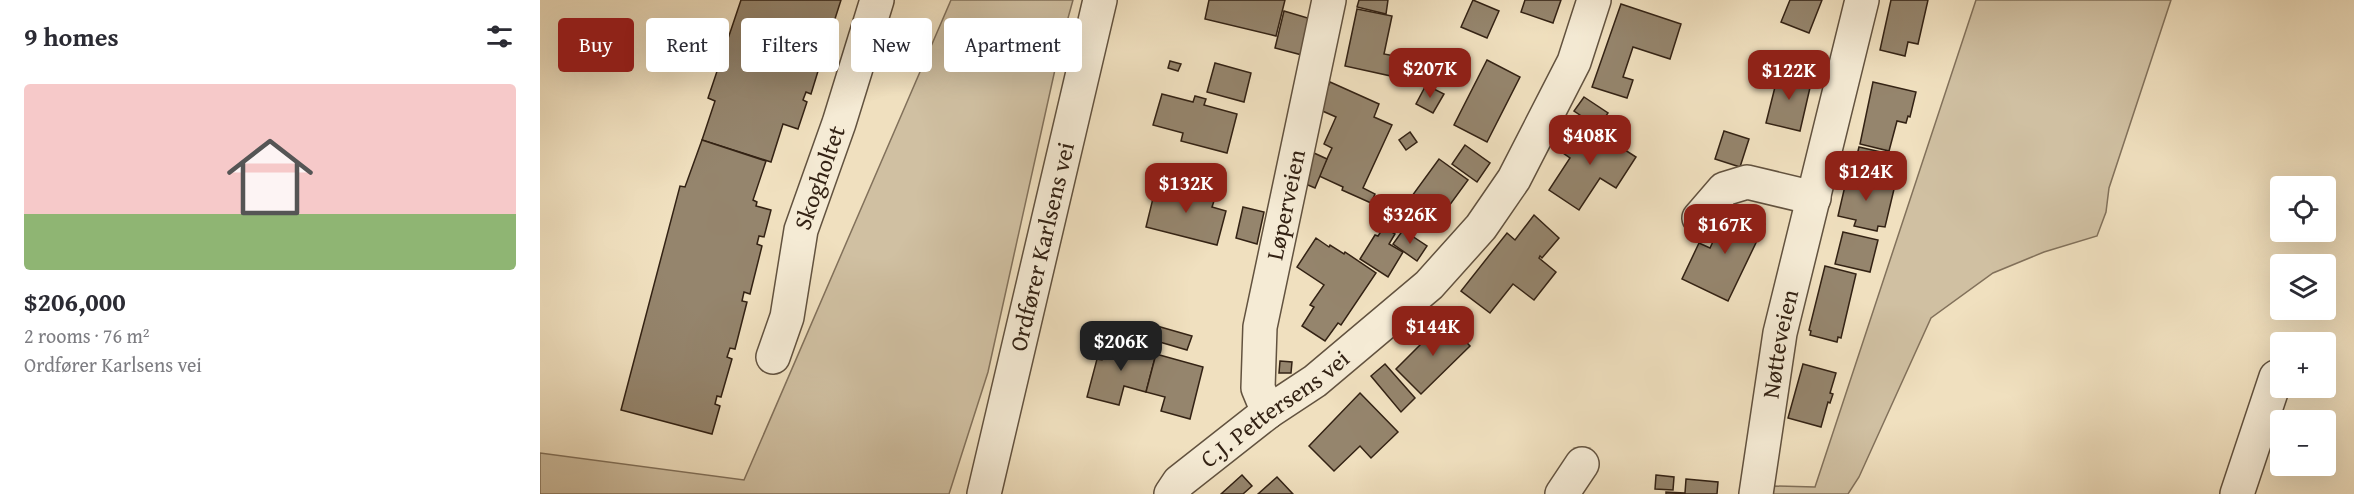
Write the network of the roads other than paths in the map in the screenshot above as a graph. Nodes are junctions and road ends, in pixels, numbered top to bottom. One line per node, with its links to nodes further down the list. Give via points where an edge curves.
1 (876, 0): 8 (street, Skogholtet, via 801,230 786,317)
2 (1100, 0): 12 (street, Ordfører Karlsens vei)
3 (1329, 0): 10 (street, Løperveien, via 1260,327 1258,388)
4 (1594, 0): 10 (street, C.J. Pettersens vei, via 1574,62 1514,179 1481,227 1429,285 1315,381)
5 (1862, 0): 6 (street, Nøtteveien)
6 (1814, 198): 7 (street, via 1747,182 1724,189); 15 (street, Nøtteveien, via 1780,333)
7 (1699, 218)
8 (773, 357)
9 (2270, 394): 16 (street)
10 (1268, 412): 13 (street, C.J. Pettersens vei, via 1179,482)
11 (1582, 464): 14 (street)
12 (984, 494)
13 (1171, 494)
14 (1562, 494)
15 (1756, 494)
16 (2237, 494)

